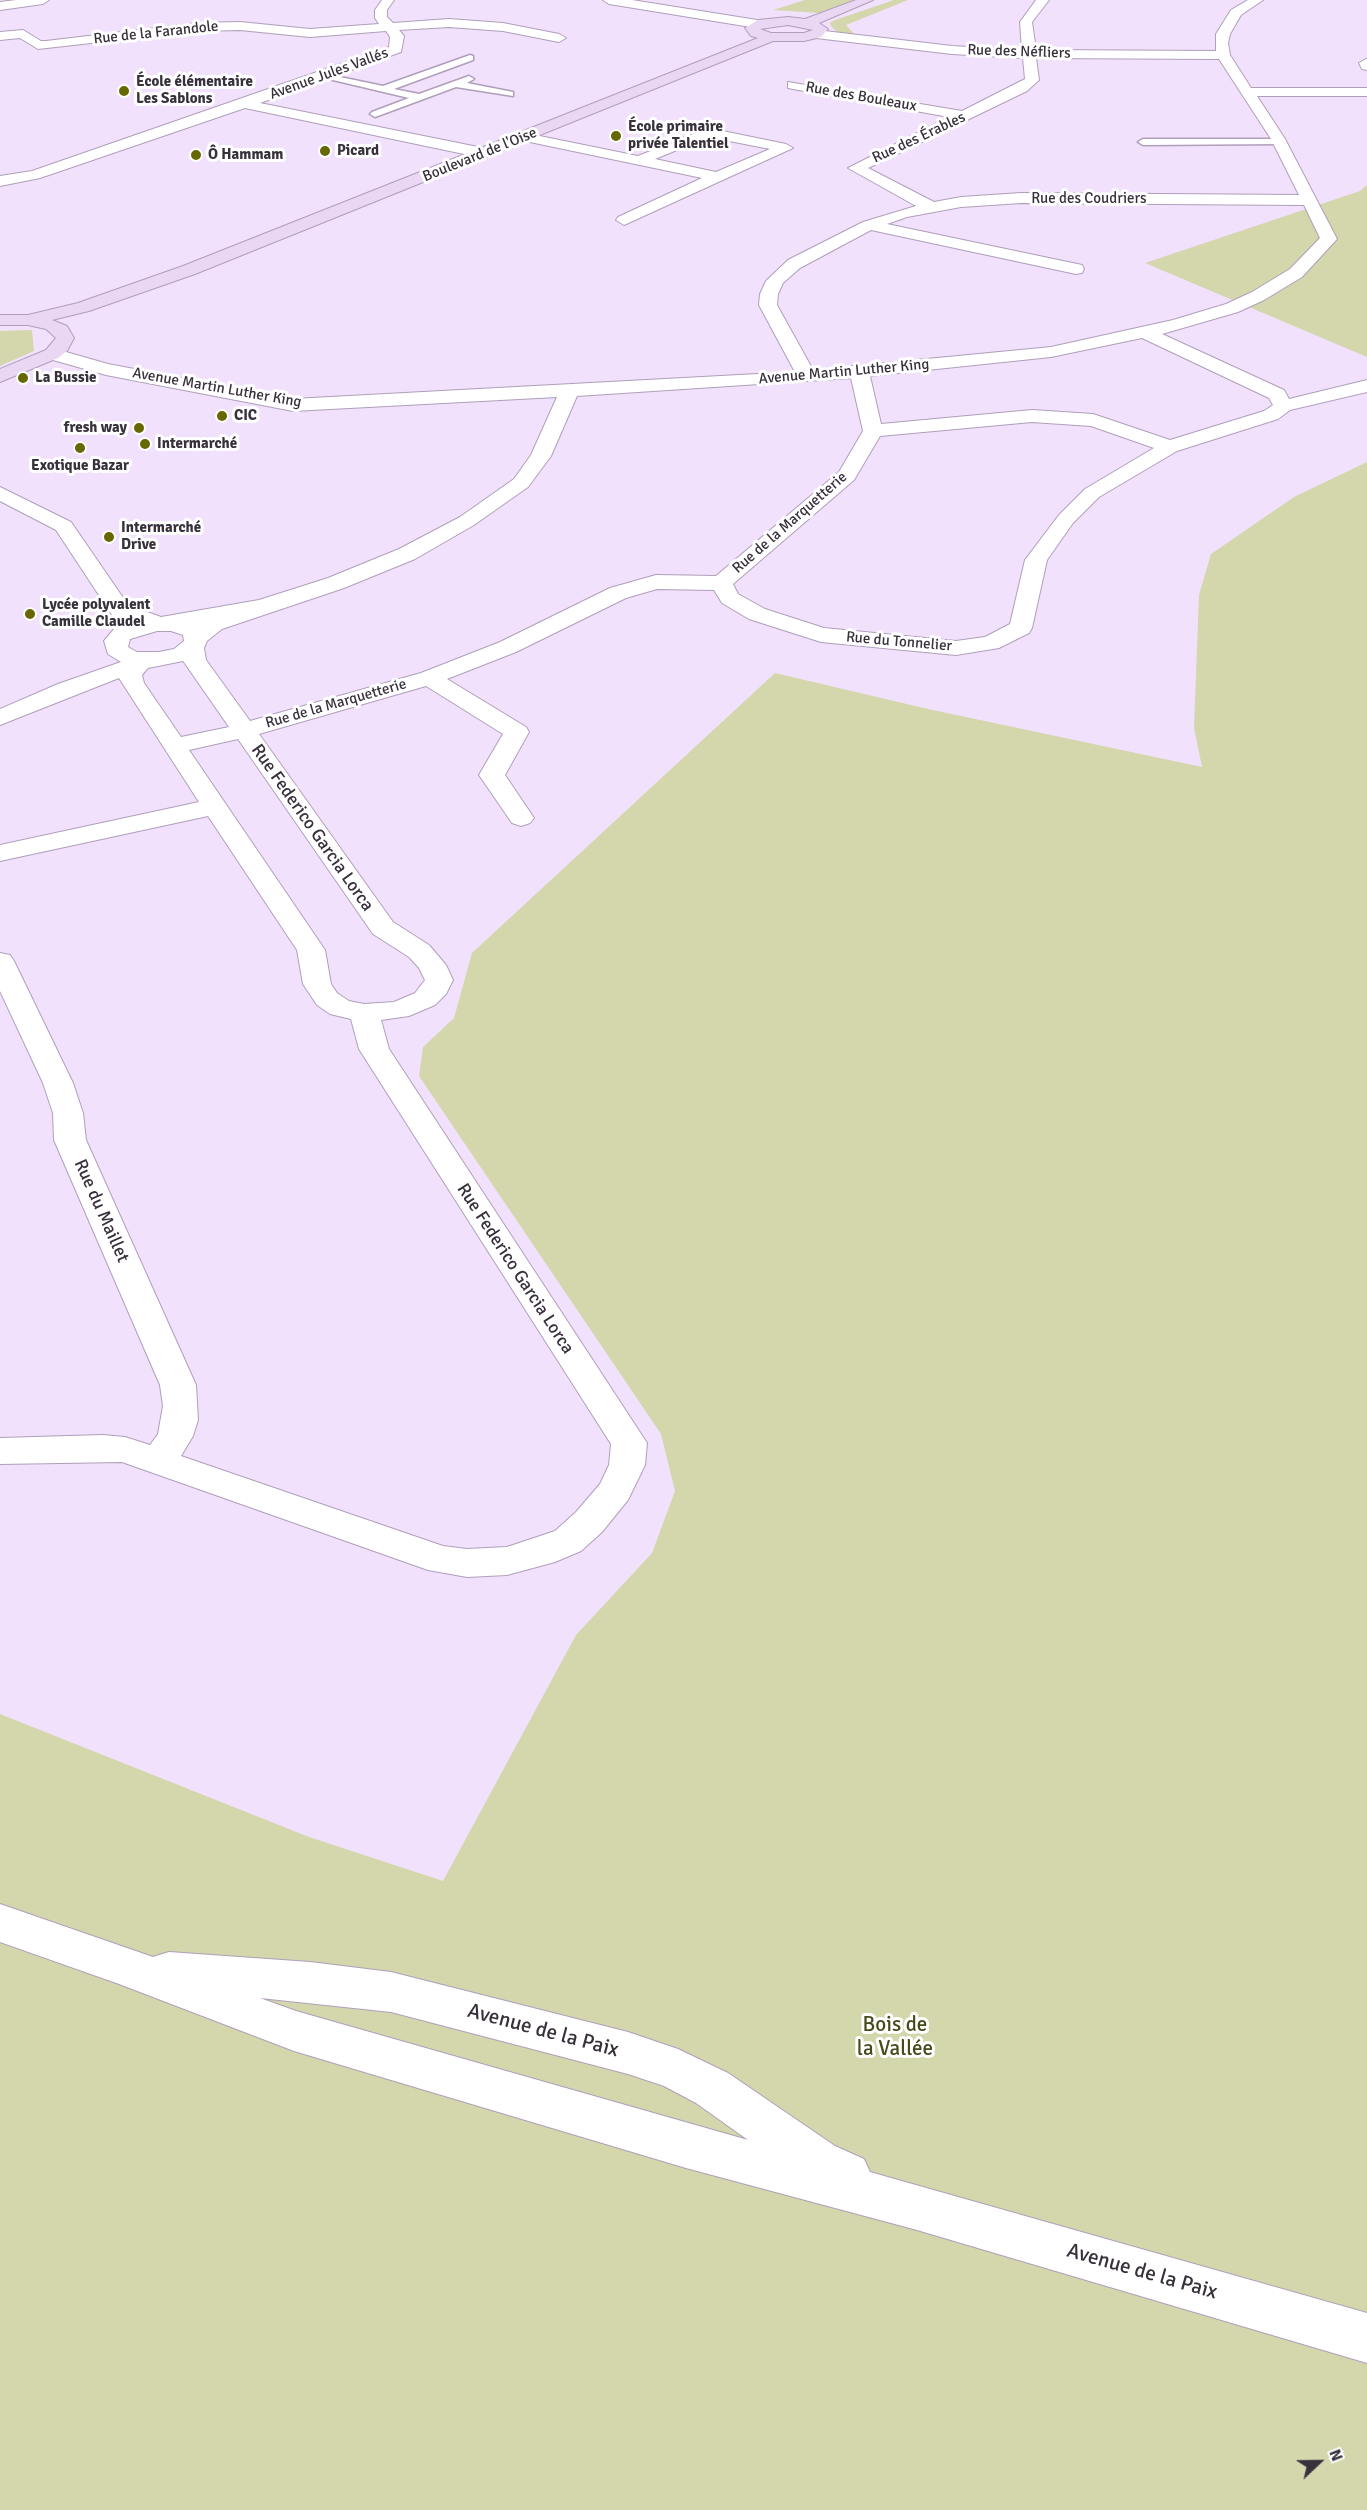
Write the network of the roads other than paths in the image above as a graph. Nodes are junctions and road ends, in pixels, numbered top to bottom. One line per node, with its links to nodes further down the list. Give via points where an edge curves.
1 (43, 0): 7 (street)
2 (388, 0): 10 (street, Avenue Jules Vallés, via 381,10)
3 (609, 0): 9 (street)
4 (867, 0): 8 (main road)
5 (1042, 0): 15 (street, via 1026,22)
6 (1257, 0): 16 (street, via 1236,13 1223,34)
7 (0, 6)
8 (807, 23): 9 (main road); 11 (main road, via 820,28)
9 (757, 24): 13 (main road, via 753,32)
10 (386, 26): 12 (street, Rue de la Farandole, via 310,33 240,26 198,27 46,45 38,45 23,34); 14 (street, Rue de la Farandole, via 482,24); 18 (street, Avenue Jules Vallés, via 397,36 396,49)
11 (816, 34): 13 (main road); 15 (street, Rue des Néfliers, via 893,45)
12 (0, 36)
13 (771, 37): 30 (main road, Boulevard de l'Oise)
14 (559, 38)
15 (1030, 54): 16 (street, Rue des Néfliers); 29 (street, Rue des Érables, via 1032,80)
16 (1222, 55): 23 (street, Avenue Martin Luther King)
17 (470, 58): 22 (lane)
18 (321, 76): 22 (lane); 27 (street, Avenue Jules Vallés)
19 (469, 79): 20 (lane)
20 (456, 84): 25 (lane); 26 (lane)
21 (793, 85): 29 (street, Rue des Bouleaux)
22 (383, 89): 26 (lane)
23 (1250, 92): 24 (street); 32 (street, Avenue Martin Luther King)
24 (1367, 92)
25 (510, 94)
26 (420, 97): 28 (lane)
27 (244, 104): 33 (street); 36 (street, Avenue Jules Vallés, via 36,175)
28 (375, 114)
29 (965, 116): 38 (street, Rue des Érables, via 856,168)
30 (525, 137): 33 (main road, Boulevard de l'Oise); 34 (street)
31 (1148, 140): 32 (lane)
32 (1279, 140): 37 (street, Avenue Martin Luther King)
33 (483, 153): 42 (main road, Boulevard de l'Oise)
34 (638, 160): 35 (street); 35 (street, via 708,132 786,148)
35 (718, 177): 39 (street)
36 (0, 181)
37 (1311, 200): 38 (street, Rue des Coudriers, via 1021,198); 46 (street, Avenue Martin Luther King, via 1329,239 1296,273 1232,308)
38 (929, 206): 40 (street, Rue des Coudriers)
39 (624, 220)
40 (869, 225): 41 (street); 50 (street, Rue des Coudriers, via 794,264 775,281 769,294 768,305)
41 (1076, 269)
42 (189, 270): 44 (main road, Boulevard de l'Oise, via 82,307); 45 (main road, Boulevard de l'Oise, via 87,316)
43 (0, 320): 44 (main road)
44 (28, 320): 45 (main road, via 52,325)
45 (63, 333): 47 (main road, via 63,344)
46 (1146, 333): 48 (street, Avenue Martin Luther King, via 1051,352); 53 (street, via 1277,394)
47 (52, 354): 49 (main road); 52 (street, Avenue Martin Luther King, via 106,369 293,405)
48 (859, 371): 50 (street, Avenue Martin Luther King); 54 (street)
49 (0, 376)
50 (807, 376): 52 (street, Avenue Martin Luther King)
51 (1367, 386): 53 (street, Rue du Tonnelier)
52 (567, 390): 58 (street, via 567,399 542,456 521,483 467,521 407,554 336,584)
53 (1282, 406): 55 (street, Rue du Tonnelier, via 1271,415)
54 (873, 431): 55 (street, via 1032,416 1093,420); 57 (street, Rue de la Marquetterie, via 847,476)
55 (1170, 447): 57 (street, Rue du Tonnelier, via 1092,493 1066,519 1036,560 1021,628 991,643 956,648 821,635 757,614 730,598)
56 (0, 493): 59 (street, via 64,526)
57 (721, 583): 64 (street, Rue de la Marquetterie, via 656,582 618,593 508,647)
58 (262, 606): 60 (street); 62 (street, via 214,624)
59 (120, 610): 60 (street); 61 (street)
60 (159, 624): 61 (street, via 134,628); 62 (street, via 191,630)
61 (119, 642): 63 (street, via 128,657); 65 (street, via 98,670)
62 (194, 644): 63 (street, via 175,656); 67 (street, Rue Federico Garcia Lorca, via 194,660)
63 (141, 667): 65 (street, via 112,681); 68 (street, Rue Federico Garcia Lorca)
64 (429, 678): 67 (street, Rue de la Marquetterie); 70 (street, Rue de la Marquetterie, via 517,732 492,775)
65 (72, 687): 66 (street)
66 (0, 718)
67 (243, 731): 68 (street, Rue de la Marquetterie); 73 (street, Rue Federico Garcia Lorca, via 383,928 427,958 436,972 436,988 419,1003 399,1010)
68 (174, 746): 69 (street, Rue Federico Garcia Lorca)
69 (214, 807): 71 (street); 73 (street, Rue Federico Garcia Lorca, via 311,950 322,992 340,1008)
70 (520, 818)
71 (0, 853)
72 (0, 961): 75 (street, Rue du Maillet, via 58,1083 68,1113 70,1140 178,1385 180,1420)
73 (364, 1013): 75 (street, Rue Federico Garcia Lorca, via 374,1049 628,1443 627,1465 615,1491 568,1541 507,1561 467,1563 441,1560)
74 (0, 1451): 75 (street, via 103,1448 125,1450)
75 (159, 1461)
76 (0, 1923): 77 (street, Avenue de la Paix)
77 (132, 1968): 78 (street, Avenue de la Paix, via 294,2031 686,2146); 78 (street, Avenue de la Paix, via 392,1992 628,2053 678,2070 712,2088 818,2162)
78 (917, 2207): 79 (street, Avenue de la Paix)
79 (1367, 2338)

